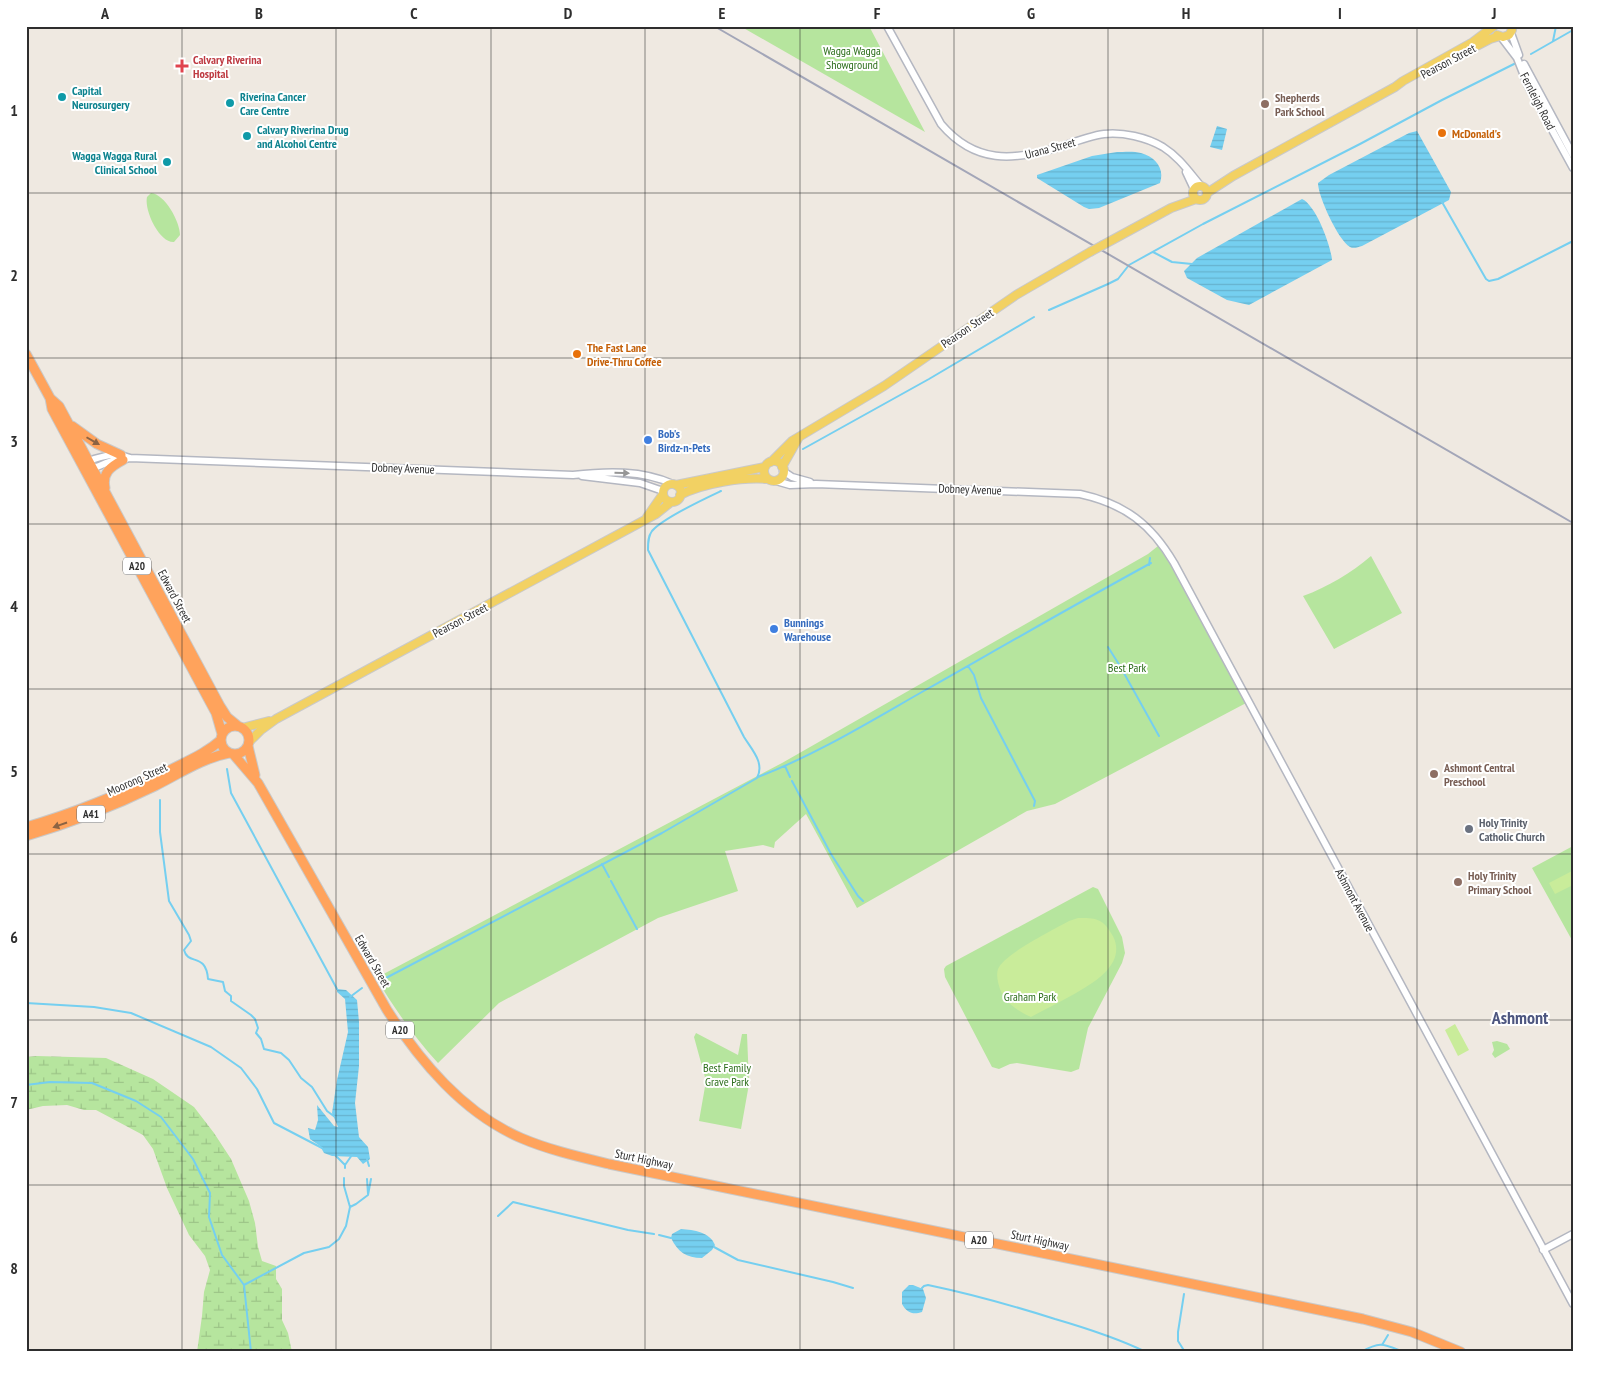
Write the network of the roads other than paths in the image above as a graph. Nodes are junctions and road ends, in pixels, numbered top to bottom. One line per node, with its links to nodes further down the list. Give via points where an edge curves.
1 (886, 26): 8 (street, Urana Street, via 941,124 961,144 988,155 1017,157 1092,137 1117,134 1139,137 1171,153 1183,164)
2 (1494, 26): 4 (main road); 5 (main road, Pearson Street)
3 (1512, 29): 4 (main road, Pearson Street, via 1506,36); 6 (street, Fernleigh Road, via 1517,51)
4 (1500, 36): 5 (main road, Pearson Street); 7 (street, Fernleigh Road, via 1517,58 1528,86)
5 (1395, 87): 8 (main road, Pearson Street, via 1233,176)
6 (1573, 155)
7 (1573, 168)
8 (1199, 191): 12 (main road, Pearson Street, bridge, via 1016,295 884,386)
9 (26, 354): 10 (highway, Edward Street / A20)
10 (50, 398): 11 (highway, Edward Street / A20); 15 (highway, Edward Street / A20, via 52,409)
11 (67, 423): 13 (highway, one-way to 13); 15 (highway, Edward Street / A20)
12 (799, 438): 14 (main road, Pearson Street); 16 (main road)
13 (125, 458): 15 (street, Dobney Avenue, via 111,454); 17 (street, Dobney Avenue); 22 (highway, via 107,472 104,480)
14 (768, 465): 16 (main road, via 778,462); 18 (main road, via 765,475); 20 (main road)
15 (88, 466): 22 (highway, Edward Street / A20); 29 (highway, Edward Street / A20, via 219,720)
16 (783, 469): 18 (main road, via 782,476); 19 (street, Dobney Avenue, via 792,477)
17 (573, 474): 20 (street, Dobney Avenue, one-way to 20, via 632,473); 21 (street, via 640,482)
18 (772, 480): 19 (street, Dobney Avenue, via 790,485); 23 (main road, Dobney Avenue, via 756,478 716,484)
19 (816, 484): 25 (street, Dobney Avenue, via 1068,492 1095,497)
20 (674, 485): 21 (main road, via 668,485); 23 (main road, via 680,490)
21 (663, 493): 24 (main road); 26 (main road, Pearson Street)
22 (107, 495): 28 (highway, Edward Street / A20, via 220,706)
23 (680, 495): 24 (main road)
24 (672, 502): 26 (main road, Pearson Street)
25 (1121, 508): 37 (street, Ashmont Avenue, via 1154,534 1174,563)
26 (644, 521): 27 (main road, Pearson Street)
27 (276, 719): 28 (main road, Pearson Street); 30 (main road, Pearson Street)
28 (240, 727): 29 (highway, A41, via 228,728); 30 (highway, A20, via 248,734)
29 (221, 737): 31 (highway, A20, via 224,749); 33 (highway, Moorong Street / A41, via 201,754 151,779)
30 (249, 744): 31 (highway, A41, via 242,753); 32 (highway, Edward Street / A20)
31 (231, 754): 32 (highway, Edward Street / A20); 34 (highway, Moorong Street / A41, one-way to 34, via 212,758 154,787)
32 (258, 783): 35 (highway, Edward Street / A20, via 405,1038 445,1084)
33 (26, 827)
34 (26, 836)
35 (498, 1126): 39 (highway, Sturt Highway / A20, via 522,1138 609,1164 1364,1319 1412,1332)
36 (1573, 1234): 37 (street)
37 (1543, 1250): 38 (street, Ashmont Avenue)
38 (1573, 1304)
39 (1461, 1352)

